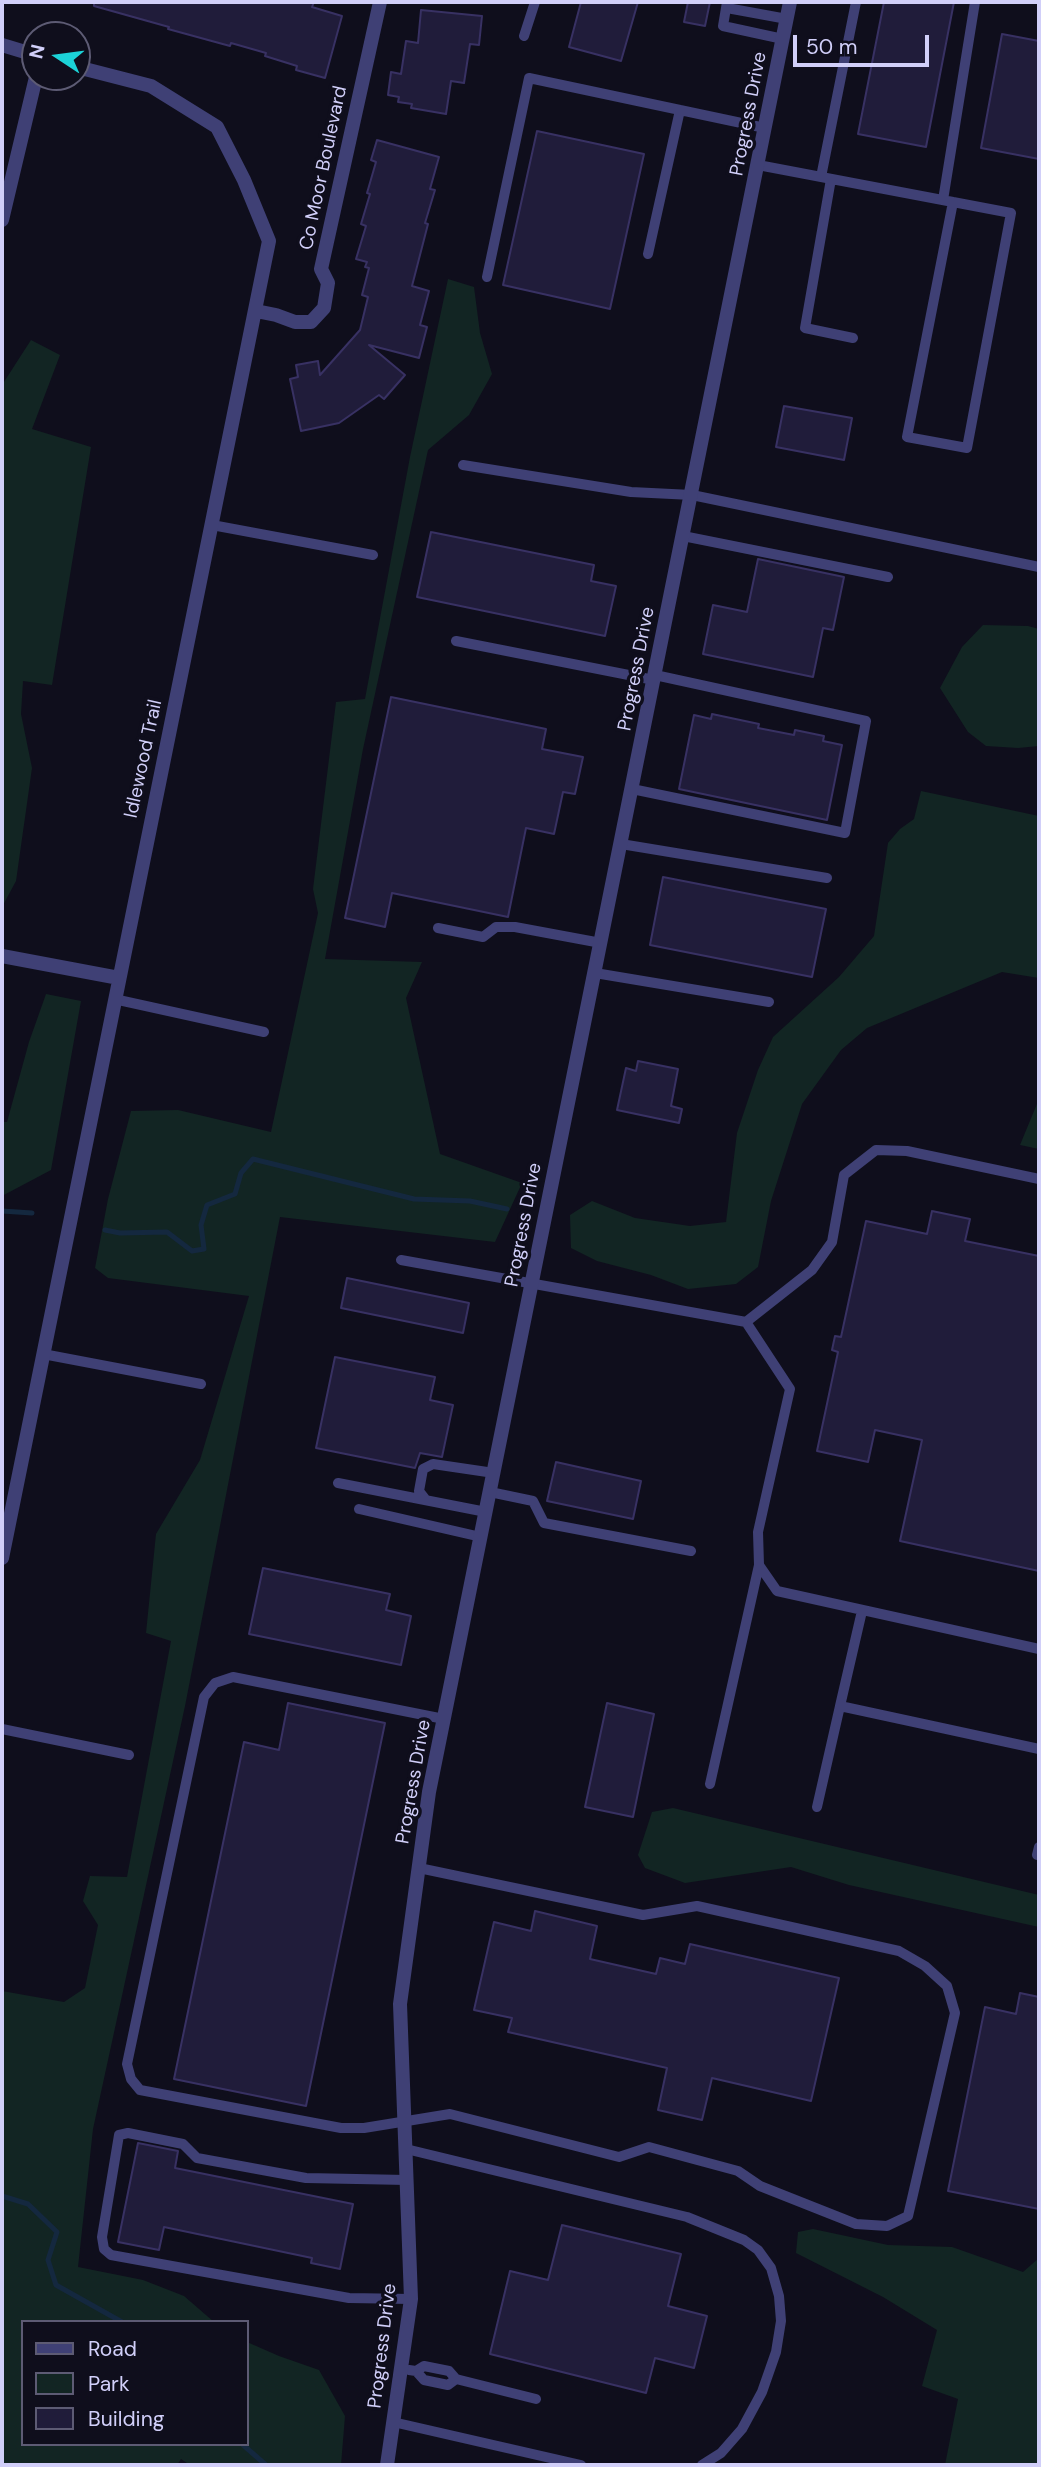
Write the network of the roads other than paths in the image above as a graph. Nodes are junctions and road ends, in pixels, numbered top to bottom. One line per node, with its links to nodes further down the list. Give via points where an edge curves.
1 (380, 2): 22 (street, Co Moor Boulevard, via 321,269 328,283 324,308 311,323)
2 (535, 2): 8 (lane)
3 (790, 2): 7 (street, Progress Drive)
4 (856, 2): 17 (lane)
5 (975, 2): 18 (lane)
6 (727, 5): 7 (lane); 9 (lane, via 723,26)
7 (787, 19): 9 (street, Progress Drive)
8 (524, 36)
9 (783, 39): 15 (street, Progress Drive)
10 (2, 45): 11 (street)
11 (21, 51)
12 (91, 71): 22 (street, Idlewood Trail, via 151,86 217,127 269,241)
13 (33, 91): 19 (street)
14 (680, 110): 15 (lane); 20 (lane); 21 (lane, via 529,78)
15 (765, 128): 16 (street, Progress Drive)
16 (758, 165): 17 (lane); 25 (street, Progress Drive)
17 (826, 178): 18 (lane); 23 (lane, via 805,328)
18 (948, 201): 18 (lane, via 1011,213 967,448 907,437)
19 (2, 220)
20 (648, 254)
21 (487, 277)
22 (256, 311): 26 (street, Idlewood Trail)
23 (853, 338)
24 (463, 465): 25 (lane, via 631,492)
25 (692, 495): 27 (street, Progress Drive); 29 (lane)
26 (212, 524): 28 (lane); 40 (street, Idlewood Trail)
27 (683, 536): 30 (lane); 32 (street, Progress Drive)
28 (373, 555)
29 (1039, 568)
30 (888, 577)
31 (456, 641): 32 (lane)
32 (655, 678): 33 (street, Progress Drive); 33 (lane, via 866,721 845,834)
33 (632, 789): 34 (street, Progress Drive)
34 (621, 844): 35 (lane); 37 (street, Progress Drive)
35 (827, 878)
36 (438, 928): 37 (lane, via 483,937 496,927 515,927)
37 (601, 943): 39 (street, Progress Drive)
38 (2, 956): 40 (street)
39 (595, 973): 42 (lane); 46 (street, Progress Drive)
40 (119, 978): 41 (street, Idlewood Trail)
41 (114, 999): 43 (lane); 48 (street, Idlewood Trail)
42 (769, 1002)
43 (264, 1032)
44 (1039, 1179): 47 (lane, via 907,1151 876,1150 844,1175 832,1242 812,1270)
45 (401, 1260): 46 (lane)
46 (532, 1283): 47 (lane); 50 (street, Progress Drive)
47 (746, 1322): 59 (lane, via 790,1389 758,1532)
48 (43, 1354): 49 (lane); 58 (street, Idlewood Trail)
49 (201, 1384)
50 (494, 1473): 52 (street, Progress Drive); 53 (lane, via 433,1464 423,1469 419,1491)
51 (338, 1483): 53 (lane)
52 (490, 1492): 55 (street, Progress Drive); 57 (lane, via 533,1501 544,1523)
53 (426, 1500): 55 (lane)
54 (359, 1509): 56 (lane)
55 (486, 1512): 56 (street, Progress Drive)
56 (481, 1537): 63 (street, Progress Drive)
57 (691, 1551)
58 (2, 1558)
59 (759, 1565): 60 (lane, via 777,1591); 67 (lane)
60 (862, 1611): 61 (lane); 62 (lane)
61 (1039, 1649)
62 (841, 1706): 65 (lane); 68 (lane)
63 (444, 1719): 69 (street, Progress Drive); 70 (lane, via 233,1677 215,1683 204,1697 127,2064 140,2090 341,2129)
64 (2, 1729): 66 (lane)
65 (1039, 1748)
66 (128, 1755)
67 (710, 1784)
68 (817, 1807)
69 (419, 1868): 70 (street, Progress Drive, via 400,2004); 70 (lane, via 643,1915 697,1906 899,1951 947,1986 955,2013 908,2216 887,2226 856,2224 760,2186 738,2171 649,2147 619,2157 450,2114)
70 (405, 2122): 71 (street, Progress Drive)
71 (406, 2149): 72 (street, Progress Drive); 79 (lane, via 687,2217 758,2250 771,2268 779,2296 776,2351 762,2392 742,2429 721,2453)
72 (407, 2180): 73 (street, Progress Drive); 73 (lane, via 306,2178 197,2158 183,2144 128,2133 119,2135 102,2237 104,2249 111,2255 349,2298)
73 (411, 2299): 74 (street, Progress Drive)
74 (409, 2369): 75 (lane, via 424,2366 449,2371 456,2379); 76 (street, Progress Drive)
75 (536, 2399)
76 (393, 2422): 77 (street, Progress Drive); 78 (lane)
77 (387, 2465)
78 (581, 2465)
79 (702, 2465)

